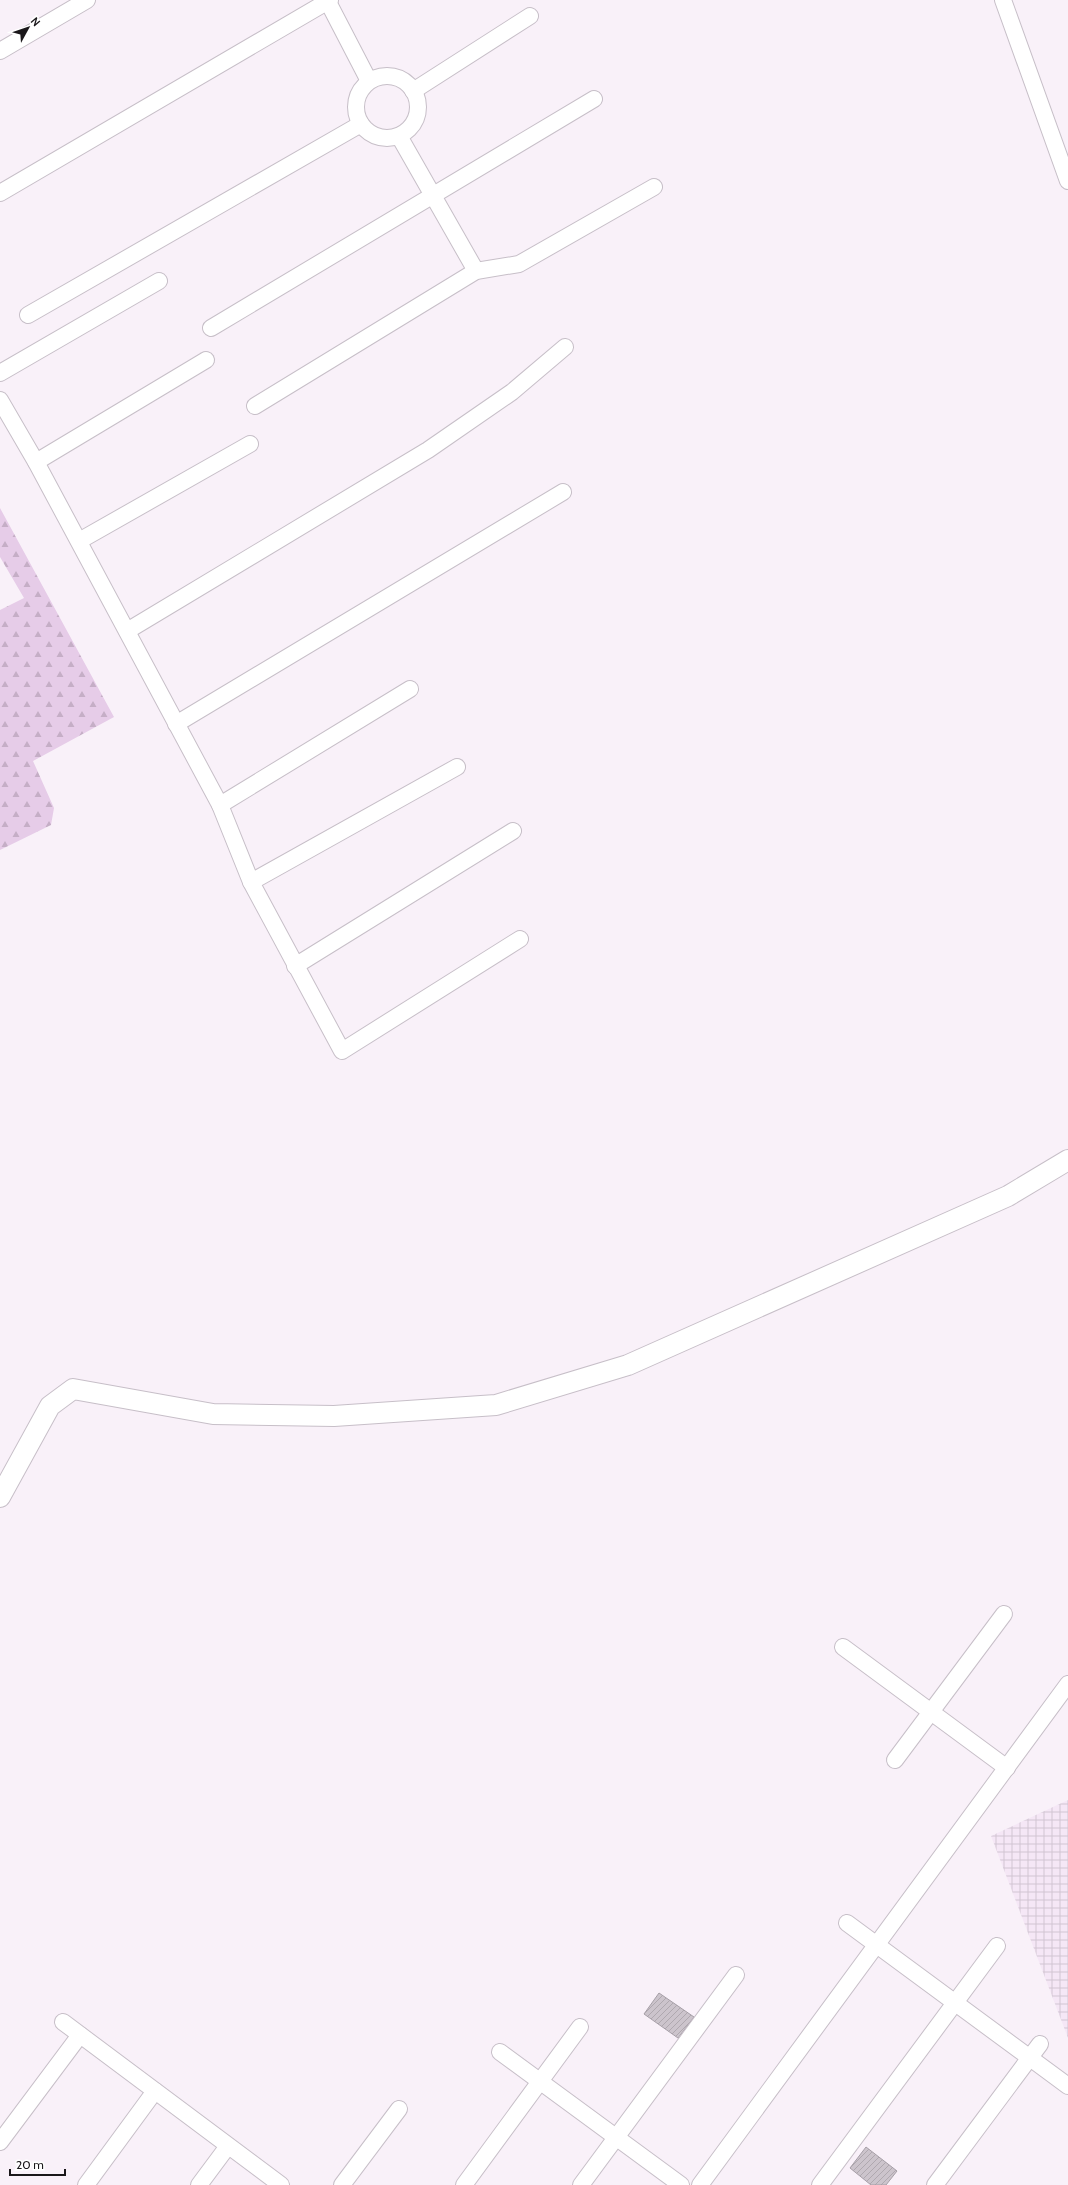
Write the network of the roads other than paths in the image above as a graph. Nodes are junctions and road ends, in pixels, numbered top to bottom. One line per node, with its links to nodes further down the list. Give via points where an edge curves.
1 (87, 0): 5 (street)
2 (328, 0): 6 (street); 13 (street)
3 (1003, 0): 11 (street)
4 (530, 16): 7 (street)
5 (0, 51)
6 (369, 81): 7 (street, via 388,76 398,78); 9 (street, via 362,87 356,106 356,115)
7 (413, 91): 10 (street, via 418,111 408,130)
8 (594, 99): 14 (street)
9 (361, 124): 10 (street, via 368,132 378,137); 17 (street)
10 (399, 136): 14 (street)
11 (1068, 181)
12 (654, 187): 15 (street, via 519,264)
13 (0, 193)
14 (433, 195): 15 (street); 18 (street)
15 (476, 271): 23 (street)
16 (159, 282): 21 (street)
17 (28, 315)
18 (211, 328)
19 (566, 347): 28 (street, via 512,392 428,450)
20 (206, 360): 25 (street)
21 (0, 373)
22 (0, 400): 25 (street)
23 (254, 406)
24 (250, 444): 27 (street)
25 (36, 462): 27 (street)
26 (563, 492): 30 (street)
27 (79, 541): 28 (street)
28 (127, 631): 30 (street)
29 (410, 689): 32 (street)
30 (176, 724): 32 (street)
31 (457, 767): 34 (street)
32 (220, 805): 34 (street)
33 (513, 831): 36 (street)
34 (251, 882): 36 (street)
35 (520, 939): 36 (street, via 342,1051)
36 (295, 966)
37 (1068, 1160): 38 (street, via 1008,1196 628,1365 496,1405 334,1416 213,1414 73,1389 50,1406)
38 (0, 1497)
39 (1004, 1614): 42 (street)
40 (843, 1647): 42 (street)
41 (1068, 1684): 44 (street)
42 (931, 1712): 43 (street); 44 (street)
43 (896, 1760)
44 (1007, 1768): 46 (street)
45 (847, 1923): 46 (street)
46 (876, 1945): 49 (street); 70 (street)
47 (997, 1946): 49 (street)
48 (736, 1974): 60 (street)
49 (954, 2003): 55 (street); 71 (street)
50 (63, 2022): 52 (street)
51 (580, 2028): 56 (street)
52 (80, 2035): 58 (street); 61 (street)
53 (1040, 2044): 55 (street)
54 (500, 2052): 56 (street)
55 (1029, 2058): 57 (street); 72 (street)
56 (540, 2082): 60 (street); 67 (street)
57 (1068, 2086)
58 (155, 2091): 62 (street); 63 (street)
59 (399, 2109): 66 (street)
60 (616, 2138): 68 (street); 69 (street)
61 (0, 2142)
62 (228, 2146): 64 (street); 65 (street)
63 (86, 2185)
64 (199, 2185)
65 (281, 2185)
66 (342, 2185)
67 (464, 2185)
68 (581, 2185)
69 (680, 2185)
70 (700, 2185)
71 (820, 2185)
72 (936, 2185)

